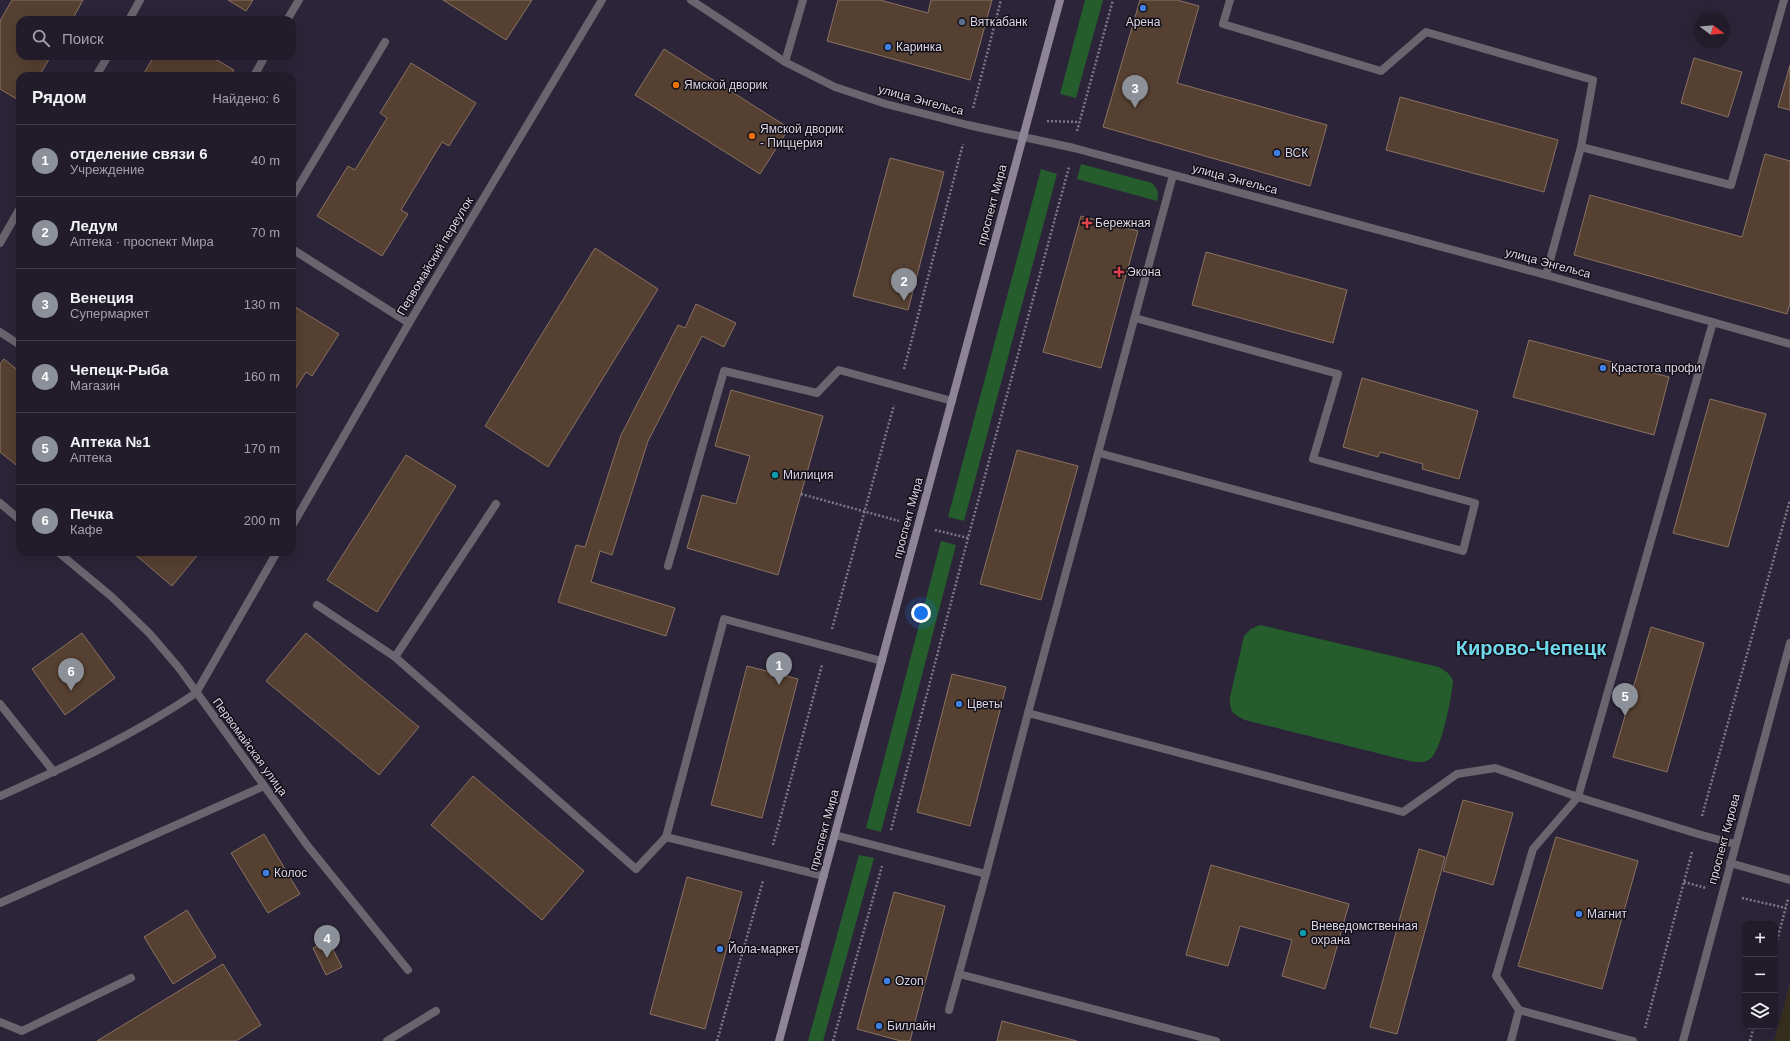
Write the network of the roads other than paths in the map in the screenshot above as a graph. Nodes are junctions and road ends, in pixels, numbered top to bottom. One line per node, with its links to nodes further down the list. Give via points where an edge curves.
1 (140, 0): 9 (street)
2 (298, 0): 10 (street)
3 (602, 0): 27 (street, Первомайский переулок)
4 (691, 0): 14 (street, улица Энгельса)
5 (803, 0): 14 (street)
6 (1060, 0): 17 (main road, проспект Мира)
7 (1230, 0): 18 (street, via 1223,24 1381,71 1426,32 1593,80)
8 (1784, 0): 18 (street, via 1731,185)
9 (131, 16)
10 (289, 16)
11 (385, 42): 20 (street)
12 (106, 60): 15 (street)
13 (264, 60): 16 (street)
14 (785, 62): 17 (street, улица Энгельса, via 835,87 886,104)
15 (98, 72)
16 (256, 72)
17 (1023, 137): 19 (street, улица Энгельса); 31 (main road, проспект Мира)
18 (1581, 147): 24 (street)
19 (1173, 175): 24 (street, улица Энгельса); 25 (street)
20 (296, 190)
21 (16, 215): 22 (street)
22 (0, 243)
23 (296, 252): 27 (street)
24 (1546, 275): 26 (street, улица Энгельса)
25 (1135, 318): 32 (street); 32 (street, via 1338,374 1313,459 1475,503 1463,551)
26 (1714, 322): 30 (street, улица Энгельса); 51 (street)
27 (409, 323): 36 (street, Первомайский переулок)
28 (0, 332): 29 (street)
29 (16, 342)
30 (1790, 344)
31 (952, 401): 39 (street, via 839,370 817,393 724,371); 44 (main road, проспект Мира)
32 (1099, 453): 47 (street)
33 (0, 503): 35 (street)
34 (496, 504): 43 (street)
35 (16, 517)
36 (296, 519)
37 (63, 556): 45 (street, Первомайская улица, via 112,597 150,634 180,668)
38 (275, 556): 45 (street)
39 (668, 566)
40 (317, 605): 43 (street)
41 (1790, 643): 42 (street, проспект Кирова)
42 (1789, 653): 54 (street, проспект Кирова)
43 (395, 657): 53 (street, via 636,869)
44 (882, 661): 52 (main road, проспект Мира); 53 (street, via 724,619)
45 (196, 693): 48 (street, via 145,725); 49 (street, Первомайская улица)
46 (0, 704): 48 (street)
47 (1028, 713): 51 (street, via 1403,812 1457,774 1495,768); 56 (street)
48 (54, 772): 50 (street)
49 (264, 786): 59 (street); 60 (street, Первомайская улица, via 307,845)
50 (0, 796)
51 (1578, 797): 54 (street); 64 (street, via 1534,849 1496,976)
52 (835, 835): 56 (street); 57 (main road, проспект Мира)
53 (666, 837): 57 (street)
54 (1736, 844): 55 (street, проспект Кирова)
55 (1730, 863): 58 (street); 72 (street, проспект Кирова)
56 (986, 874): 61 (street)
57 (824, 876): 68 (main road, проспект Мира)
58 (1790, 880)
59 (0, 904)
60 (408, 970)
61 (959, 974): 63 (street); 69 (street)
62 (131, 978): 66 (street, via 22,1031)
63 (949, 1010)
64 (1519, 1010): 70 (street); 71 (street)
65 (436, 1011): 67 (street)
66 (0, 1022)
67 (387, 1041)
68 (779, 1041)
69 (1216, 1041)
70 (1511, 1041)
71 (1632, 1041)
72 (1683, 1041)

